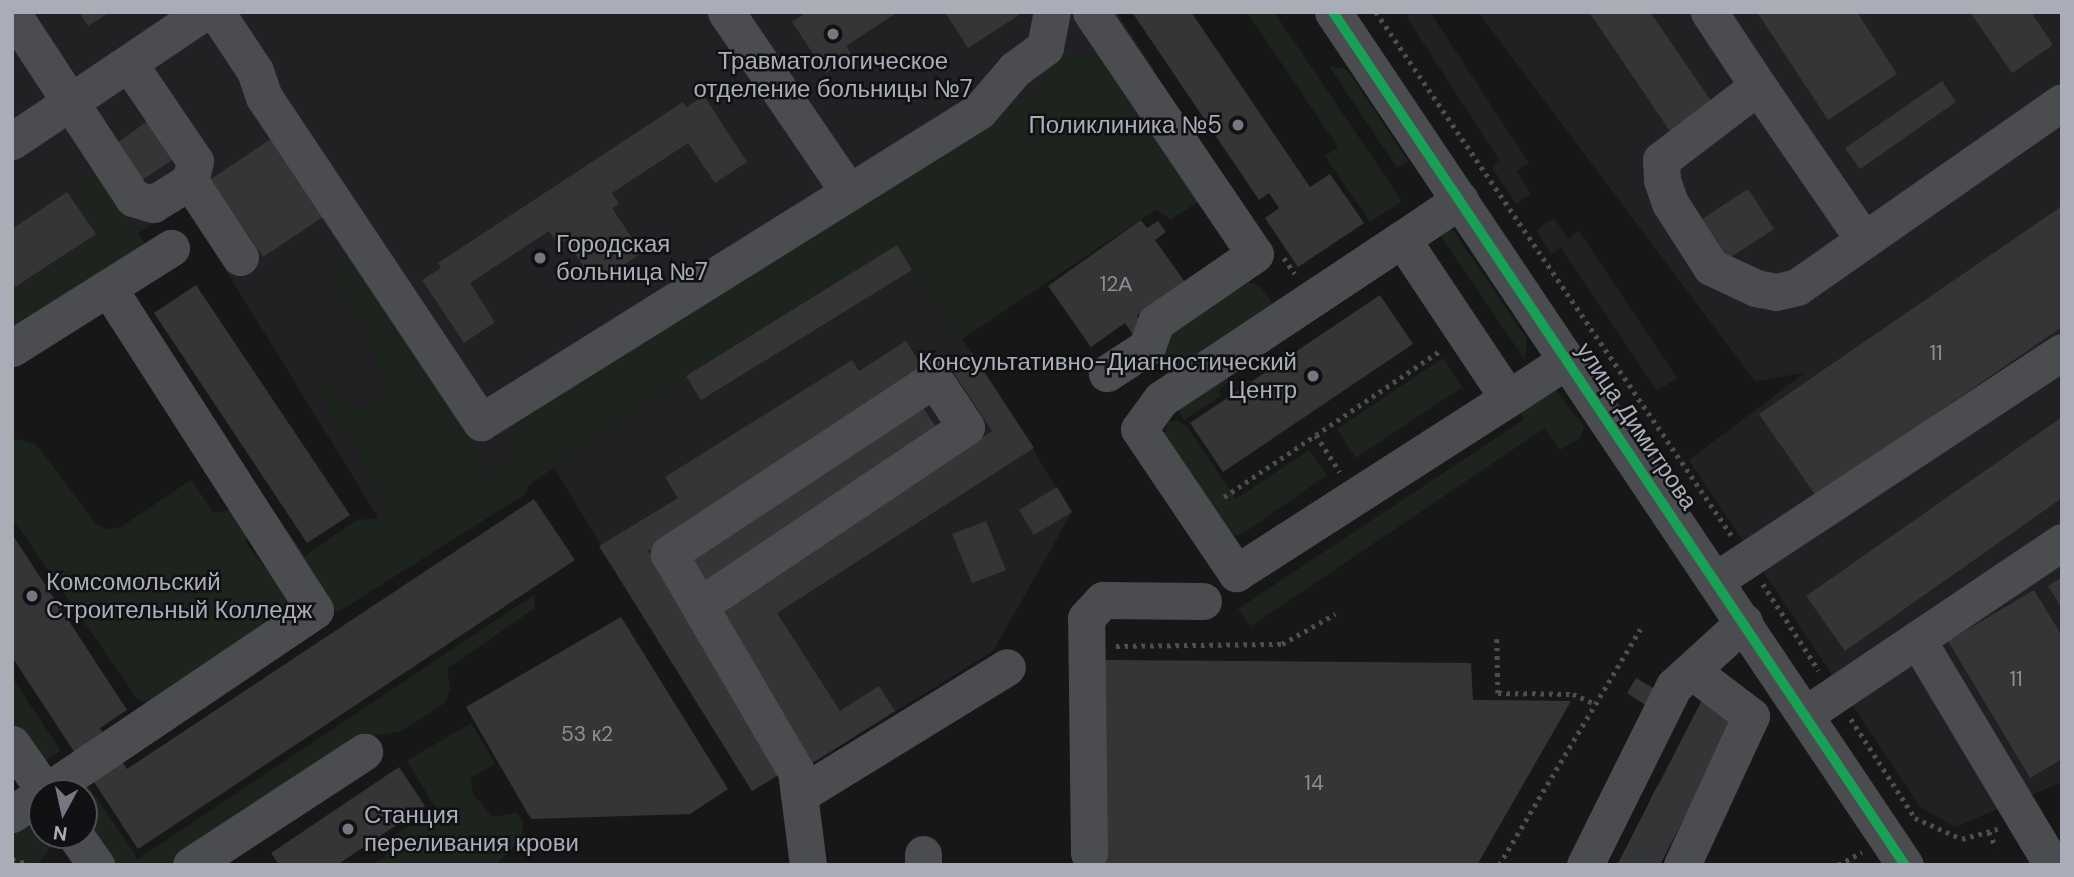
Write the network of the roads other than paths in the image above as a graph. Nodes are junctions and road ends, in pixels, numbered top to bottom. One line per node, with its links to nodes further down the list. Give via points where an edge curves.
1 (204, 12): 9 (street)
2 (216, 12): 15 (street, via 255,71 264,97 481,422)
3 (1052, 12): 15 (street, via 1045,47 1015,69 979,111)
4 (1091, 12): 25 (street, via 1255,254 1156,323 1147,347)
5 (1333, 12): 16 (street, улица Димитрова)
6 (1709, 12): 10 (street)
7 (12, 13): 12 (street)
8 (741, 17): 15 (street)
9 (130, 65): 12 (street); 14 (street, via 195,161)
10 (1758, 86): 18 (street); 18 (street, via 1661,160 1670,203 1699,252 1731,280 1776,292 1797,287)
11 (2062, 102): 18 (street)
12 (72, 103): 13 (street); 14 (street, via 133,198 153,204)
13 (12, 141)
14 (190, 181): 20 (street)
15 (849, 192)
16 (1460, 200): 17 (street); 24 (street, улица Димитрова)
17 (1402, 239): 26 (street); 26 (street, via 1161,400 1139,429 1236,573)
18 (1864, 240)
19 (171, 248): 21 (street)
20 (240, 257)
21 (108, 288): 22 (street); 39 (street, via 315,610)
22 (12, 348)
23 (2062, 352): 28 (street)
24 (1567, 360): 26 (street); 28 (street, улица Димитрова)
25 (1107, 373)
26 (1508, 398)
27 (2062, 542): 32 (street)
28 (1716, 580): 31 (street, улица Димитрова)
29 (1203, 601): 46 (street, via 1103,600 1086,618)
30 (700, 605): 30 (street, via 669,554 934,379 966,427); 40 (street, via 796,771)
31 (1744, 622): 34 (street); 35 (street, улица Димитрова)
32 (1917, 639): 35 (street); 51 (street)
33 (1007, 667): 40 (street)
34 (1692, 671): 43 (street, via 1674,686); 44 (street, via 1751,716)
35 (1820, 704): 50 (street, улица Димитрова)
36 (12, 744): 38 (street)
37 (364, 752): 48 (street)
38 (35, 779)
39 (65, 779)
40 (799, 795): 49 (street)
41 (28, 804): 42 (street)
42 (12, 814)
43 (1617, 827)
44 (1684, 843)
45 (85, 849): 47 (street)
46 (1089, 853)
47 (96, 865)
48 (191, 865)
49 (808, 865)
50 (1905, 865)
51 (2052, 865)

